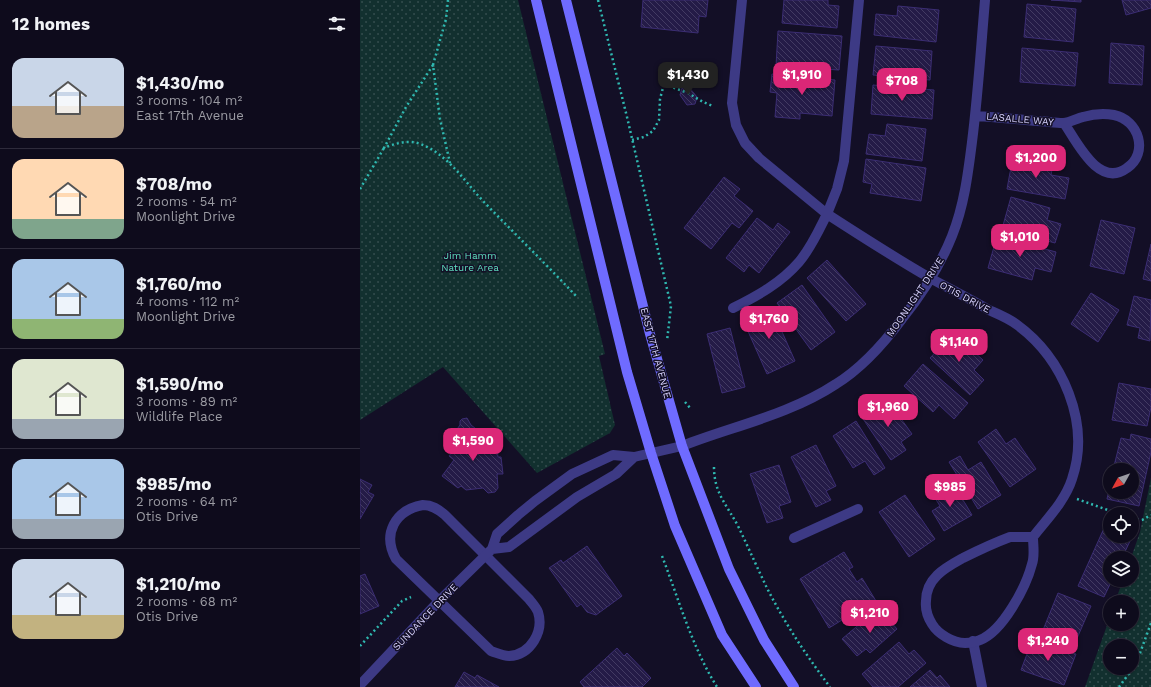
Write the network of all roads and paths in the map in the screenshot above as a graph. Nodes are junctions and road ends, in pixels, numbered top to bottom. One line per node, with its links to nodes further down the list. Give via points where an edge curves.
1 (448, 0): 8 (path, via 446,19)
2 (536, 0): 26 (main road, via 627,372)
3 (566, 0): 25 (main road, EAST 17TH AVENUE, via 650,334)
4 (598, 0): 14 (path)
5 (742, 0): 18 (street, OTIS DRIVE, via 732,103 736,125 745,143 759,158)
6 (859, 0): 18 (street, via 844,161)
7 (985, 0): 12 (street, MOONLIGHT DRIVE)
8 (433, 66): 15 (path, via 406,107); 16 (path, via 440,119)
9 (714, 70): 10 (path, via 688,67 673,73)
10 (664, 84): 11 (path); 14 (path, via 659,120 653,131)
11 (713, 106)
12 (975, 116): 13 (street, LASALLE WAY); 19 (street, MOONLIGHT DRIVE, via 968,174 959,216 945,253)
13 (1064, 123): 13 (street, via 1092,163 1107,173 1125,170 1134,162 1139,152 1140,141 1137,133 1130,124 1118,116 1084,116)
14 (632, 140): 22 (path, via 671,306)
15 (384, 148): 16 (path, via 416,142); 17 (path)
16 (450, 163): 20 (path, via 478,196)
17 (360, 189)
18 (827, 214): 19 (street, OTIS DRIVE); 21 (street, via 814,240 787,274 754,298)
19 (930, 278): 25 (street, MOONLIGHT DRIVE, via 887,339 855,370 836,384 773,415); 29 (street, OTIS DRIVE, via 1027,332 1055,367 1070,397 1077,425 1078,454 1072,480)
20 (576, 296)
21 (733, 308)
22 (667, 343)
23 (682, 399): 24 (path)
24 (691, 409)
25 (682, 446): 26 (street, SUNDANCE DRIVE); 46 (main road, EAST 17TH AVENUE, via 728,569 764,640)
26 (651, 453): 27 (street, SUNDANCE DRIVE); 45 (main road, via 675,526 722,635)
27 (634, 457): 36 (street, via 616,474 577,497 509,548); 36 (street, SUNDANCE DRIVE, via 613,455 572,474 535,501 497,534)
28 (714, 467): 47 (path, via 714,479 724,505 738,526 766,587)
29 (1065, 495): 30 (path); 34 (street, OTIS DRIVE)
30 (1103, 508)
31 (858, 509): 35 (street)
32 (1151, 515): 33 (path)
33 (1139, 520)
34 (1034, 537): 41 (street, via 1033,563 1024,587 1010,611 992,631 980,640); 41 (street, via 1010,537 990,544 944,569 929,585 925,611 936,630 949,639 964,643)
35 (794, 538)
36 (489, 552): 39 (street, SUNDANCE DRIVE); 39 (street, via 434,507 423,505 404,512 392,530 392,550 396,558); 39 (street, via 538,611 540,625 531,646 509,656 491,651)
37 (662, 556): 44 (path, via 695,644)
38 (411, 597): 42 (path, via 402,601)
39 (440, 600): 43 (street, SUNDANCE DRIVE)
40 (1151, 623): 49 (path, via 1136,664)
41 (973, 641): 48 (street)
42 (360, 646)
43 (360, 685)
44 (717, 687)
45 (756, 687)
46 (794, 687)
47 (830, 687)
48 (982, 687)
49 (1119, 687)

